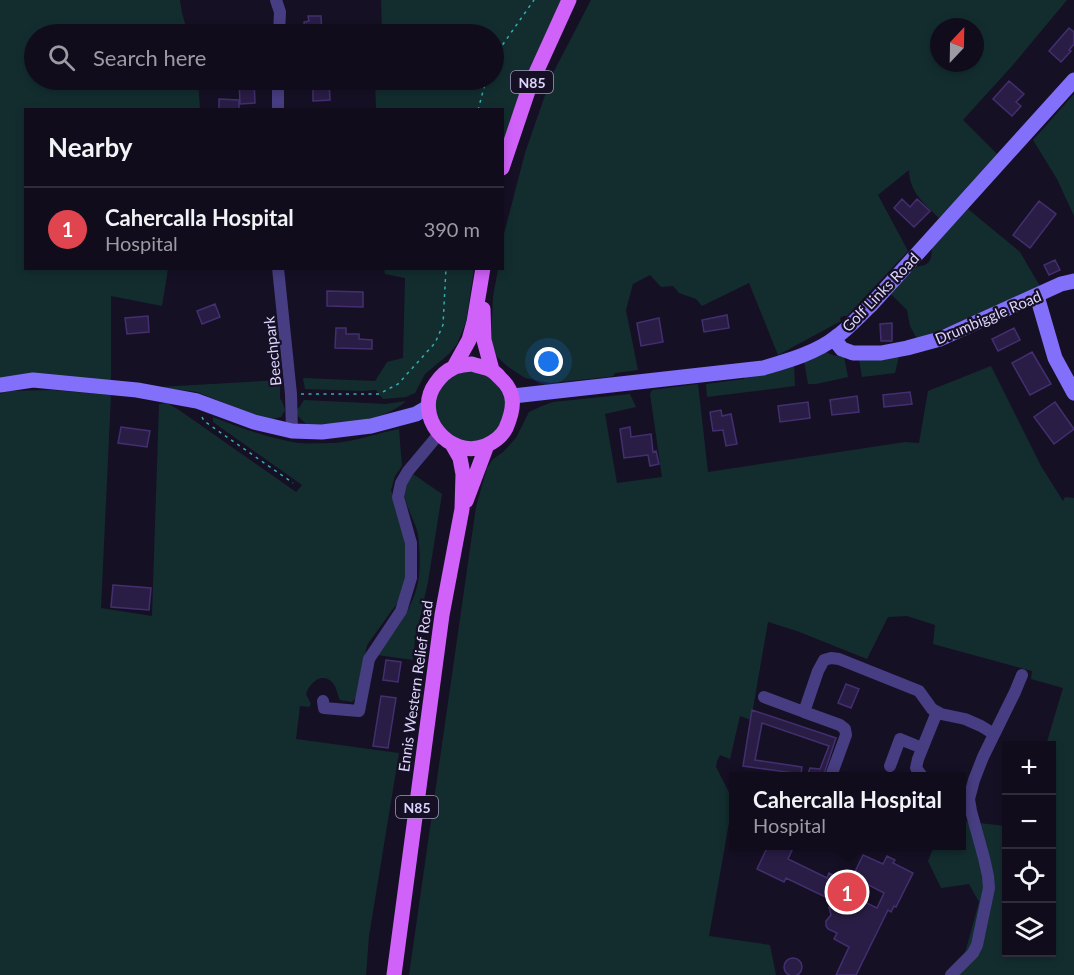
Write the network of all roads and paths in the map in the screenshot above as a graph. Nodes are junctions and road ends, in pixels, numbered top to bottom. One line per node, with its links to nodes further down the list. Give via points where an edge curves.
1 (276, 0): 4 (street)
2 (534, 0): 5 (path)
3 (569, 0): 11 (main road, N85, via 530,88)
4 (279, 24)
5 (504, 43)
6 (1074, 80): 17 (main road, Golf Links Road, via 870,305)
7 (278, 90): 9 (street)
8 (483, 90): 10 (path)
9 (278, 108)
10 (479, 108)
11 (504, 162)
12 (278, 270): 22 (street, Beechpark)
13 (446, 270): 22 (path, via 443,325 435,343 398,384 379,394)
14 (483, 274): 18 (main road, via 469,340); 19 (main road, via 484,340)
15 (1074, 281): 16 (main road, Drumbiggle Road)
16 (1037, 296): 17 (main road, Drumbiggle Road, via 940,339 907,348 853,353 842,349); 21 (main road, via 1055,358)
17 (834, 339): 23 (main road, Golf Links Road, via 794,359 763,368)
18 (454, 367): 19 (main road, via 471,364); 25 (main road, via 432,388)
19 (492, 370): 23 (main road)
20 (0, 385): 24 (main road, via 33,380 137,390)
21 (1074, 393)
22 (291, 394): 26 (street, Beechpark)
23 (513, 396): 29 (main road, N85, via 512,414 504,432)
24 (197, 401): 26 (main road); 30 (path, via 204,421)
25 (428, 407): 26 (main road, via 371,426); 27 (main road, via 430,421)
26 (292, 431)
27 (439, 434): 28 (main road); 34 (street, via 400,483 398,496 411,543 411,578 401,611 369,659 359,711 324,708)
28 (452, 444): 29 (main road, via 467,448); 31 (main road, Ennis Western Relief Road / N85, via 463,474)
29 (487, 445): 31 (main road, Ennis Western Relief Road / N85)
30 (293, 483)
31 (462, 509): 44 (main road, Ennis Western Relief Road / N85, via 442,615)
32 (1022, 675): 37 (street)
33 (764, 697): 35 (street)
34 (323, 701)
35 (804, 712): 36 (street, via 818,671 824,660 831,658 919,692); 40 (street, via 845,729)
36 (937, 712): 37 (street, via 965,719); 38 (street)
37 (994, 734): 42 (street)
38 (922, 748): 39 (street, via 900,740); 41 (street)
39 (890, 766)
40 (833, 772)
41 (918, 772)
42 (966, 795)
43 (966, 799): 45 (street, via 989,888 977,945)
44 (394, 975)
45 (951, 975)

